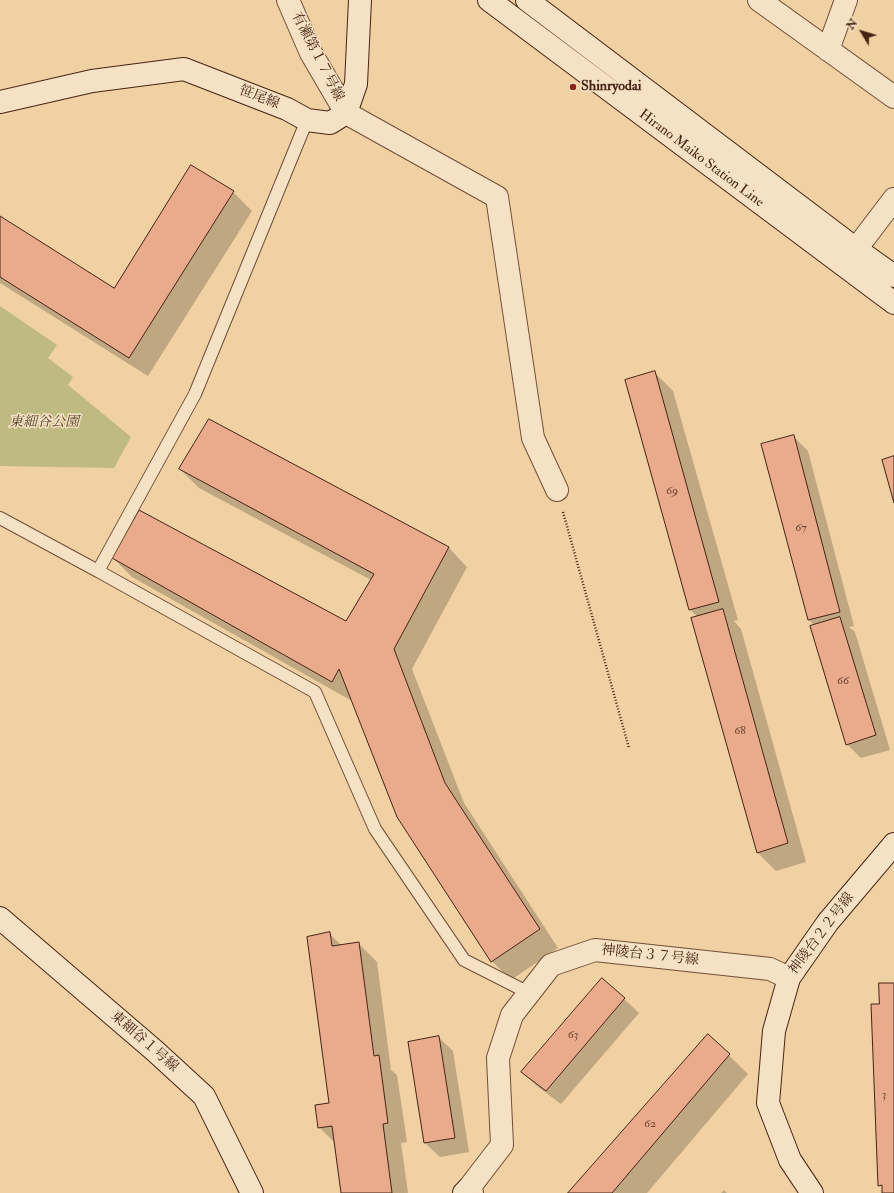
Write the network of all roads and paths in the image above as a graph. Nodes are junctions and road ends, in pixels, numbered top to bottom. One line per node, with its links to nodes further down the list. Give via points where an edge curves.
1 (288, 0): 10 (street, 有瀬第１７号線, via 311,53)
2 (360, 0): 10 (street, via 356,84)
3 (488, 0): 13 (street, Hirano Maiko Station Line)
4 (527, 0): 13 (street, Hirano Maiko Station Line)
5 (759, 0): 7 (street)
6 (846, 0): 7 (street)
7 (828, 50): 8 (street)
8 (894, 97)
9 (0, 102): 11 (street, 笹尾線, via 92,81 184,69 287,109)
10 (346, 113): 11 (street, 笹尾線, via 330,123); 16 (street, via 497,197 533,438)
11 (307, 120): 18 (lane, via 195,394)
12 (894, 199): 13 (street)
13 (850, 258): 14 (street, Hirano Maiko Station Line); 15 (street, Hirano Maiko Station Line)
14 (894, 276)
15 (894, 303)
16 (557, 490): 19 (path)
17 (0, 518): 18 (lane)
18 (98, 571): 23 (lane, via 314,692 375,829 464,960)
19 (629, 748)
20 (894, 844): 22 (street, 神陵台２２号線, via 828,922)
21 (0, 918): 25 (street, 東細谷１号線, via 204,1096)
22 (789, 978): 23 (street, 神陵台３７号線, via 770,969 595,950 551,965); 26 (street, 神陵台２２号線, via 774,1031 768,1103 790,1160)
23 (529, 993): 24 (street, 神陵台３７号線, via 512,1015 498,1058 502,1145)
24 (469, 1191)
25 (252, 1193)
26 (812, 1193)

